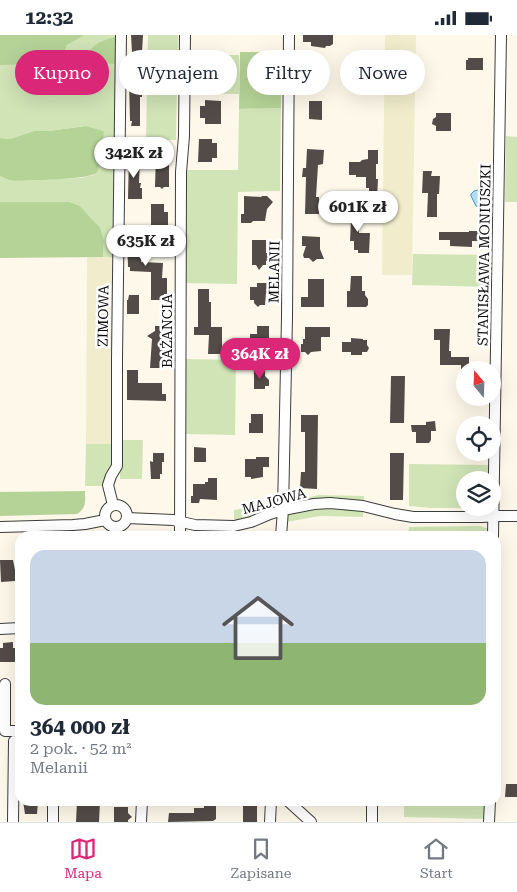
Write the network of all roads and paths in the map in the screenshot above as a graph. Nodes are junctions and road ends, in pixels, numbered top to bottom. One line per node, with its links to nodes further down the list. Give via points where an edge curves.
1 (121, 35): 6 (street, ZIMOWA, via 117,443 116,466 108,485)
2 (185, 35): 13 (street, BAŻANCIA, via 181,171)
3 (289, 35): 7 (street, MELANII)
4 (501, 35): 5 (street, STANISŁAWA MONIUSZKI)
5 (495, 471)
6 (113, 505): 11 (street, via 120,505); 12 (street, via 107,509)
7 (283, 510): 8 (street, MAJOWA, via 330,503 363,506 413,517); 13 (street, MAJOWA, via 234,526 195,525); 17 (street, MELANII)
8 (494, 516): 18 (street, STANISŁAWA MONIUSZKI)
9 (501, 516): 10 (street, MAJOWA)
10 (517, 516)
11 (127, 518): 13 (street, MAJOWA); 15 (street)
12 (105, 520): 14 (street, via 73,525); 15 (street)
13 (180, 521): 16 (street, BAŻANCIA)
14 (0, 527)
15 (122, 531)
16 (180, 531)
17 (281, 531)
18 (493, 531)
19 (15, 628): 20 (street)
20 (0, 629)
21 (5, 684): 22 (street, via 5,731)
22 (15, 731)
23 (14, 741): 30 (street)
24 (53, 806): 31 (street)
25 (142, 806): 32 (street)
26 (271, 806): 33 (street)
27 (293, 806): 34 (street)
28 (372, 806): 35 (street)
29 (490, 806): 36 (street)
30 (13, 822)
31 (52, 822)
32 (141, 822)
33 (270, 822)
34 (311, 822)
35 (372, 822)
36 (490, 822)

